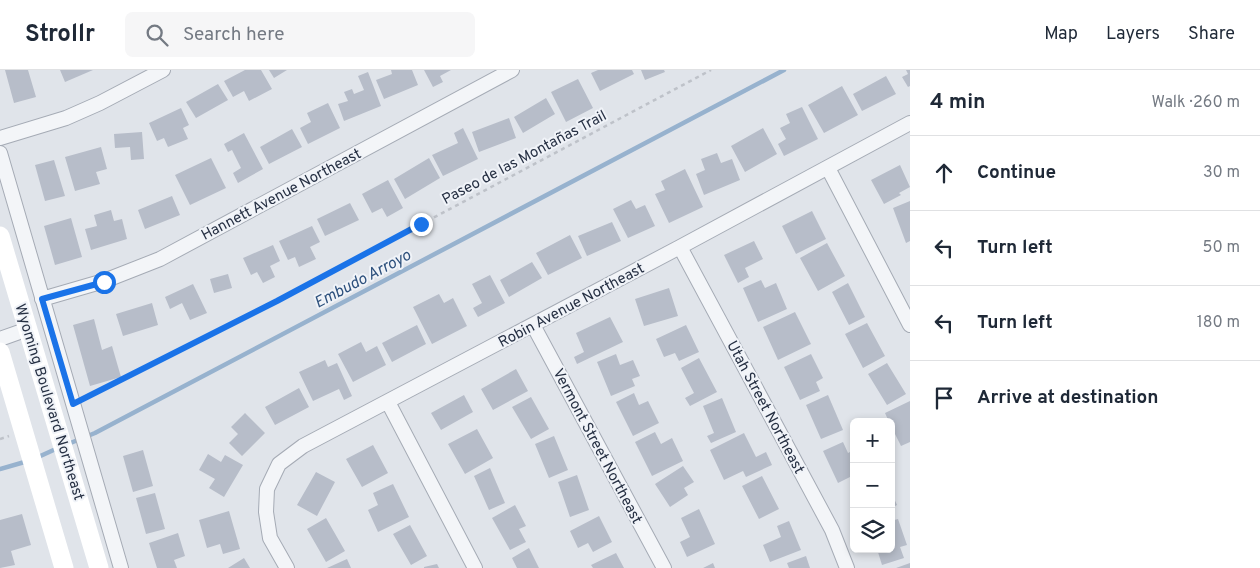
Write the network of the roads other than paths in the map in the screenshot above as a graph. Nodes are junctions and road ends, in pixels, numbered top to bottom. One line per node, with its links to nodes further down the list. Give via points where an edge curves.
1 (163, 70): 4 (street, via 66,118)
2 (512, 70): 9 (street, Hannett Avenue Northeast, via 160,259 104,282)
3 (910, 123): 6 (street, Robin Avenue Northeast)
4 (0, 138)
5 (0, 153): 9 (street)
6 (828, 168): 8 (street, Robin Avenue Northeast); 11 (street)
7 (0, 236): 12 (main road, Wyoming Boulevard Northeast)
8 (680, 247): 10 (street, Robin Avenue Northeast); 22 (street, Utah Street Northeast, via 828,522)
9 (42, 299): 18 (street)
10 (533, 325): 15 (street, Robin Avenue Northeast); 21 (street, Vermont Street Northeast)
11 (910, 326)
12 (28, 329): 13 (street); 17 (main road, Wyoming Boulevard Northeast)
13 (0, 338)
14 (0, 352): 16 (main road)
15 (388, 402): 19 (street, Robin Avenue Northeast, via 303,446 279,464 267,488 266,512 270,538); 20 (street)
16 (64, 568)
17 (99, 568)
18 (121, 568)
19 (287, 568)
20 (476, 568)
21 (664, 568)
22 (847, 568)

